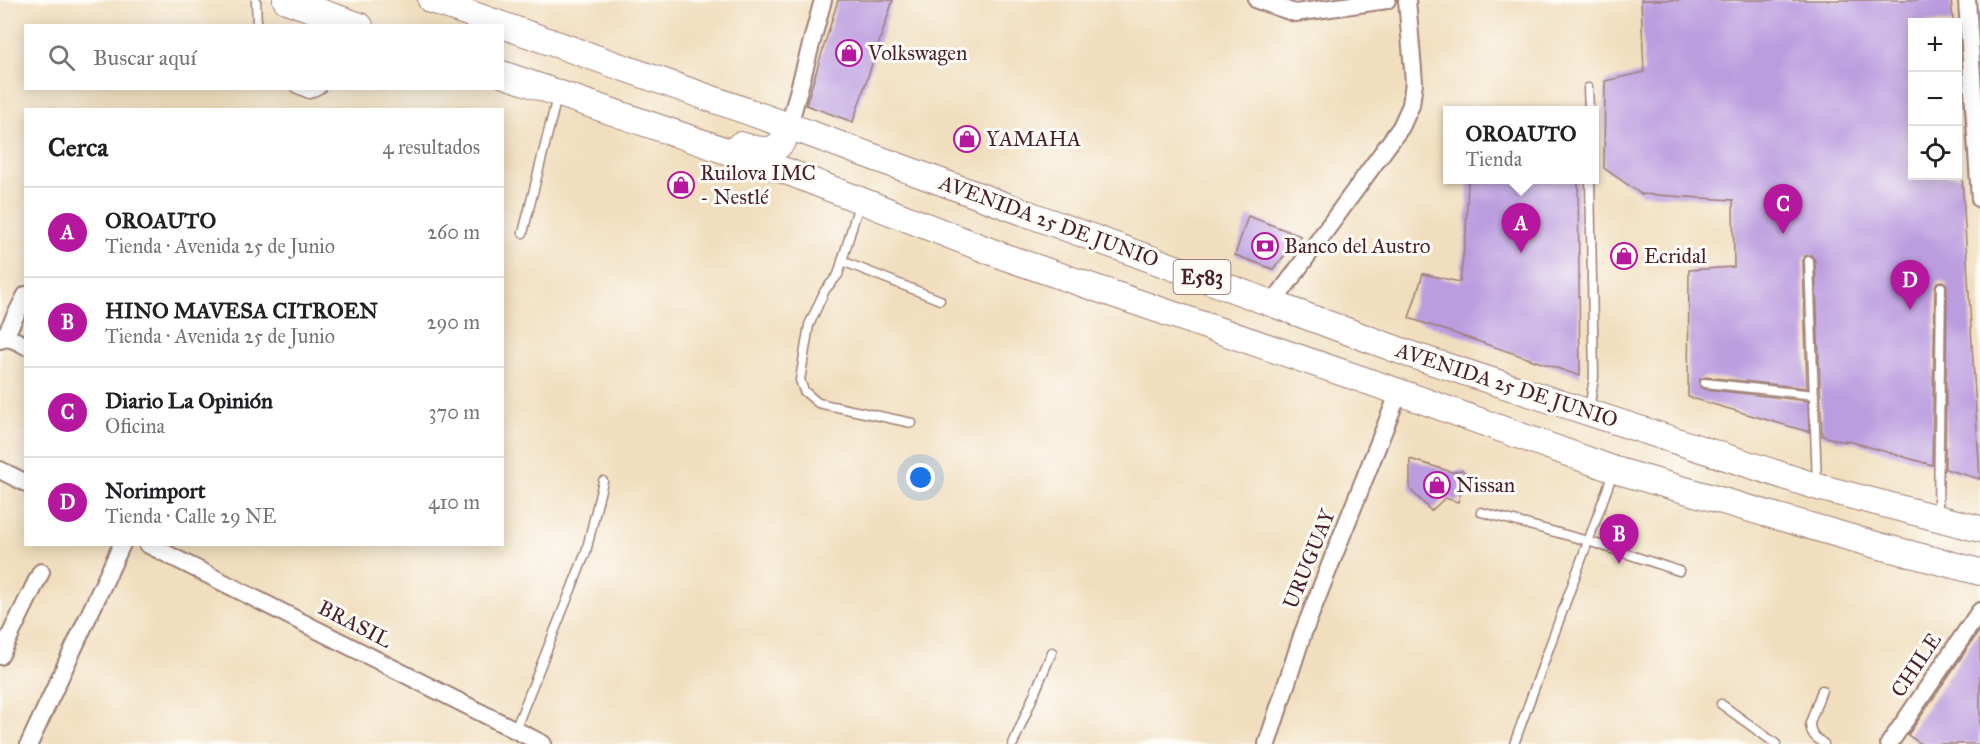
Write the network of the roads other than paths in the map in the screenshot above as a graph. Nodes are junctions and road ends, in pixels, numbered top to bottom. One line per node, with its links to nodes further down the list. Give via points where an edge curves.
1 (256, 0): 9 (lane)
2 (286, 0): 10 (main road)
3 (431, 0): 11 (main road, AVENIDA 25 DE JUNIO / E583)
4 (823, 0): 20 (street)
5 (1257, 0): 6 (street, via 1295,13)
6 (1387, 0)
7 (1407, 0): 30 (street, via 1414,82 1411,105 1401,127)
8 (1967, 0): 22 (street)
9 (256, 24)
10 (354, 24)
11 (499, 24)
12 (504, 26): 20 (main road, AVENIDA 25 DE JUNIO / E583)
13 (504, 75): 17 (main road, AVENIDA 25 DE JUNIO / E583)
14 (1588, 88): 18 (lane)
15 (300, 90): 16 (lane, via 309,94)
16 (318, 90)
17 (558, 93): 19 (main road, AVENIDA 25 DE JUNIO / E583); 24 (lane)
18 (1589, 106)
19 (633, 119): 20 (main road, via 666,124 759,150 781,145); 23 (main road, AVENIDA 25 DE JUNIO / E583)
20 (789, 126): 30 (main road, AVENIDA 25 DE JUNIO / E583)
21 (1590, 184): 36 (lane, via 1594,377)
22 (1980, 199)
23 (860, 200): 25 (lane); 34 (main road, AVENIDA 25 DE JUNIO / E583, via 1005,257)
24 (523, 233)
25 (842, 261): 29 (lane); 37 (lane, via 809,325 800,380 804,392 818,403)
26 (1809, 261): 35 (lane)
27 (1941, 287): 44 (lane)
28 (24, 299): 31 (street)
29 (939, 300)
30 (1273, 303): 36 (main road, AVENIDA 25 DE JUNIO / E583, via 1412,355)
31 (2, 339): 32 (street)
32 (24, 345)
33 (1705, 382): 35 (lane)
34 (1399, 392): 38 (main road, AVENIDA 25 DE JUNIO / E583); 61 (street, URUGUAY, via 1303,633)
35 (1814, 395): 42 (lane)
36 (1589, 411): 42 (main road, AVENIDA 25 DE JUNIO / E583)
37 (912, 423)
38 (1615, 470): 46 (lane); 51 (main road, AVENIDA 25 DE JUNIO / E583)
39 (1, 472): 40 (street)
40 (24, 482)
41 (603, 482): 57 (lane, via 586,552)
42 (1818, 487): 44 (main road, AVENIDA 25 DE JUNIO / E583)
43 (1481, 512): 46 (lane)
44 (1938, 519): 45 (main road, AVENIDA 25 DE JUNIO / E583)
45 (1980, 529)
46 (1588, 541): 49 (lane); 62 (lane)
47 (121, 546): 58 (street)
48 (151, 546): 57 (street, BRASIL)
49 (1679, 571)
50 (41, 572): 54 (street)
51 (1980, 572)
52 (1980, 611): 65 (street, CHILE)
53 (1052, 652): 60 (lane)
54 (0, 657)
55 (1822, 690): 64 (lane, via 1810,729)
56 (1721, 704): 63 (lane)
57 (515, 730): 59 (street, BRASIL)
58 (29, 744)
59 (543, 744)
60 (1013, 744)
61 (1267, 744)
62 (1514, 744)
63 (1776, 744)
64 (1824, 744)
65 (1888, 744)

